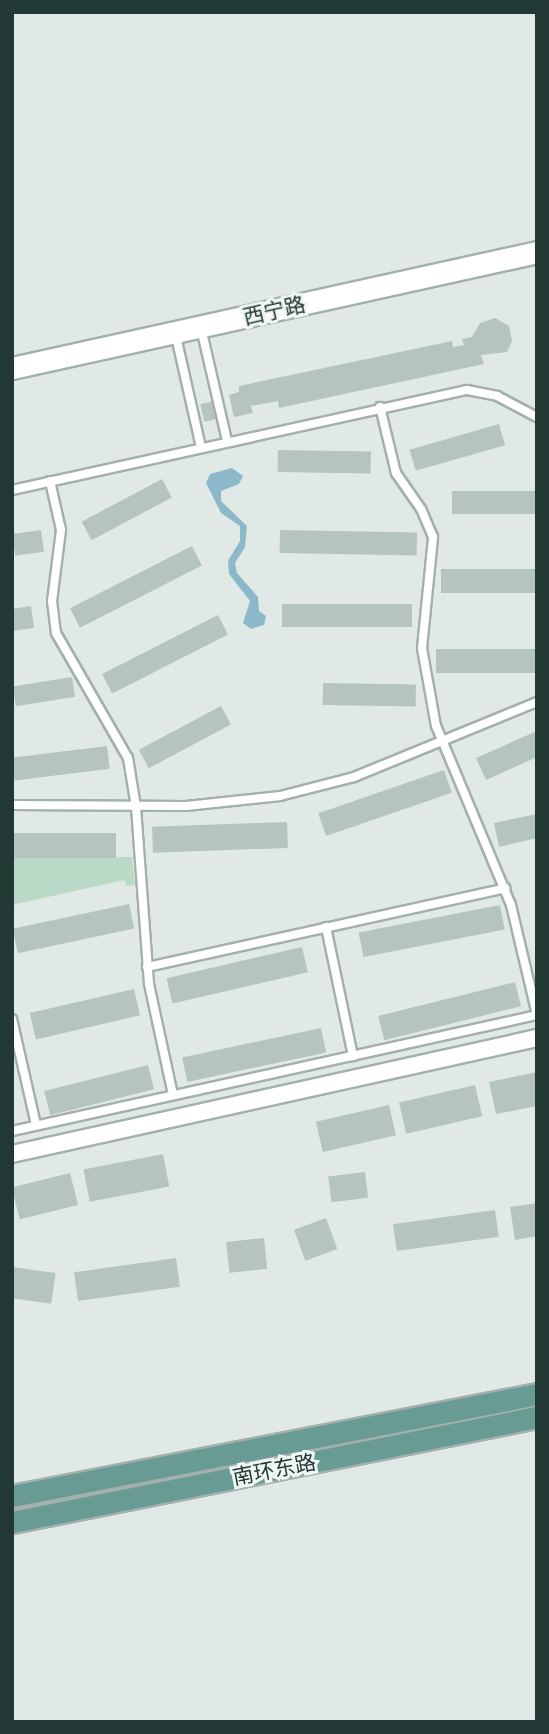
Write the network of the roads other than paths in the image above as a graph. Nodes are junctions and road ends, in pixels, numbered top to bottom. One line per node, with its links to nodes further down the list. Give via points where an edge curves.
1 (537, 252): 2 (street, 西宁路)
2 (201, 327): 3 (street, 西宁路); 7 (lane)
3 (175, 332): 4 (street, 西宁路); 8 (lane)
4 (12, 369)
5 (380, 407): 6 (lane, via 467,390 497,396); 7 (lane); 12 (lane, via 396,472 433,537 422,648 436,726)
6 (537, 417)
7 (226, 441): 8 (lane)
8 (201, 447): 9 (lane)
9 (50, 481): 10 (lane); 14 (lane, via 61,530 52,601 56,633 128,758)
10 (12, 490)
11 (537, 702): 12 (lane)
12 (445, 743): 14 (lane, via 354,777 280,796); 15 (lane)
13 (12, 805): 14 (lane)
14 (136, 807): 17 (lane)
15 (505, 888): 16 (lane); 20 (lane, via 537,1015)
16 (326, 927): 17 (lane); 20 (lane)
17 (148, 967): 21 (lane)
18 (12, 1019): 22 (lane)
19 (537, 1038): 24 (street)
20 (353, 1056): 21 (lane)
21 (173, 1095): 22 (lane)
22 (36, 1125): 23 (lane)
23 (12, 1131)
24 (12, 1154)
25 (537, 1394): 27 (main road, 南环东路)
26 (537, 1417): 28 (main road, 南环东路)
27 (12, 1496)
28 (12, 1522)

